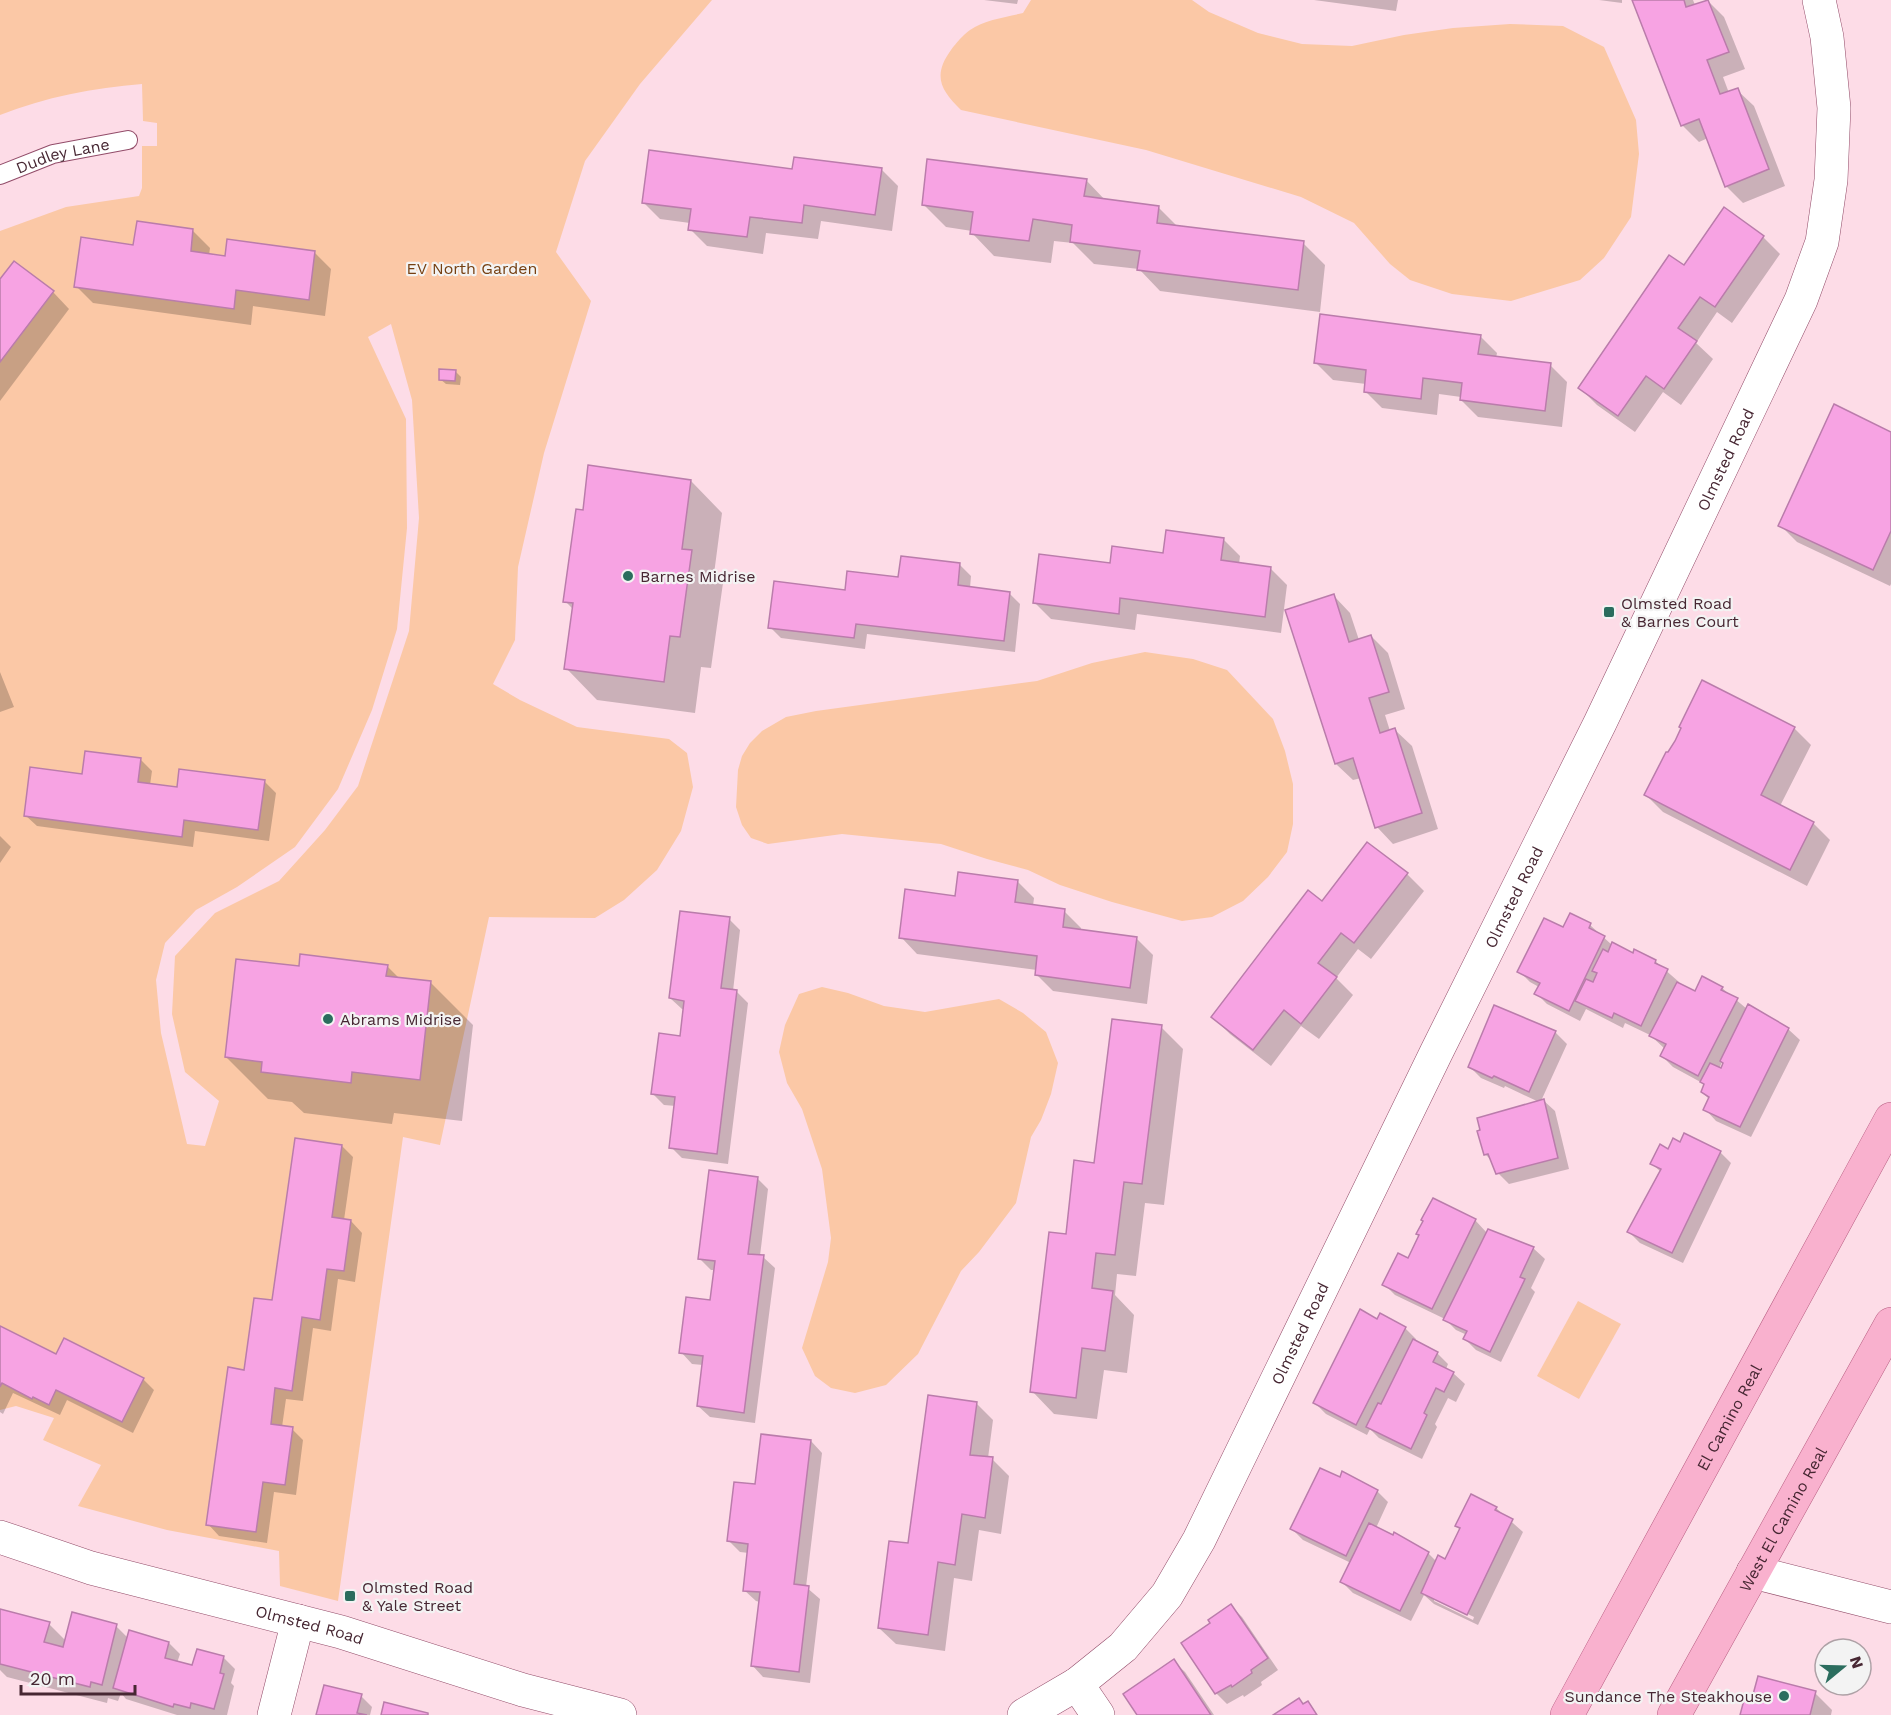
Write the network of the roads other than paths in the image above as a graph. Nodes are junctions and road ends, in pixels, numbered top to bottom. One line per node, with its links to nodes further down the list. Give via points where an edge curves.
1 (1819, 0): 10 (street, Olmsted Road, via 1834,108 1831,180 1822,242 1801,300 1603,717 1198,1540 1167,1595 1123,1647)
2 (128, 140): 3 (lane, Dudley Lane, via 53,153)
3 (0, 175)
4 (1891, 1119): 15 (main road, El Camino Real)
5 (1891, 1324): 7 (main road, West El Camino Real)
6 (0, 1537): 9 (street, Olmsted Road, via 92,1568)
7 (1753, 1572): 8 (street); 16 (main road, West El Camino Real)
8 (1891, 1607)
9 (298, 1621): 11 (street); 12 (street, Olmsted Road)
10 (1077, 1684): 13 (street, Olmsted Road); 14 (street)
11 (274, 1715)
12 (620, 1715)
13 (1024, 1715)
14 (1098, 1715)
15 (1568, 1715)
16 (1674, 1715)

